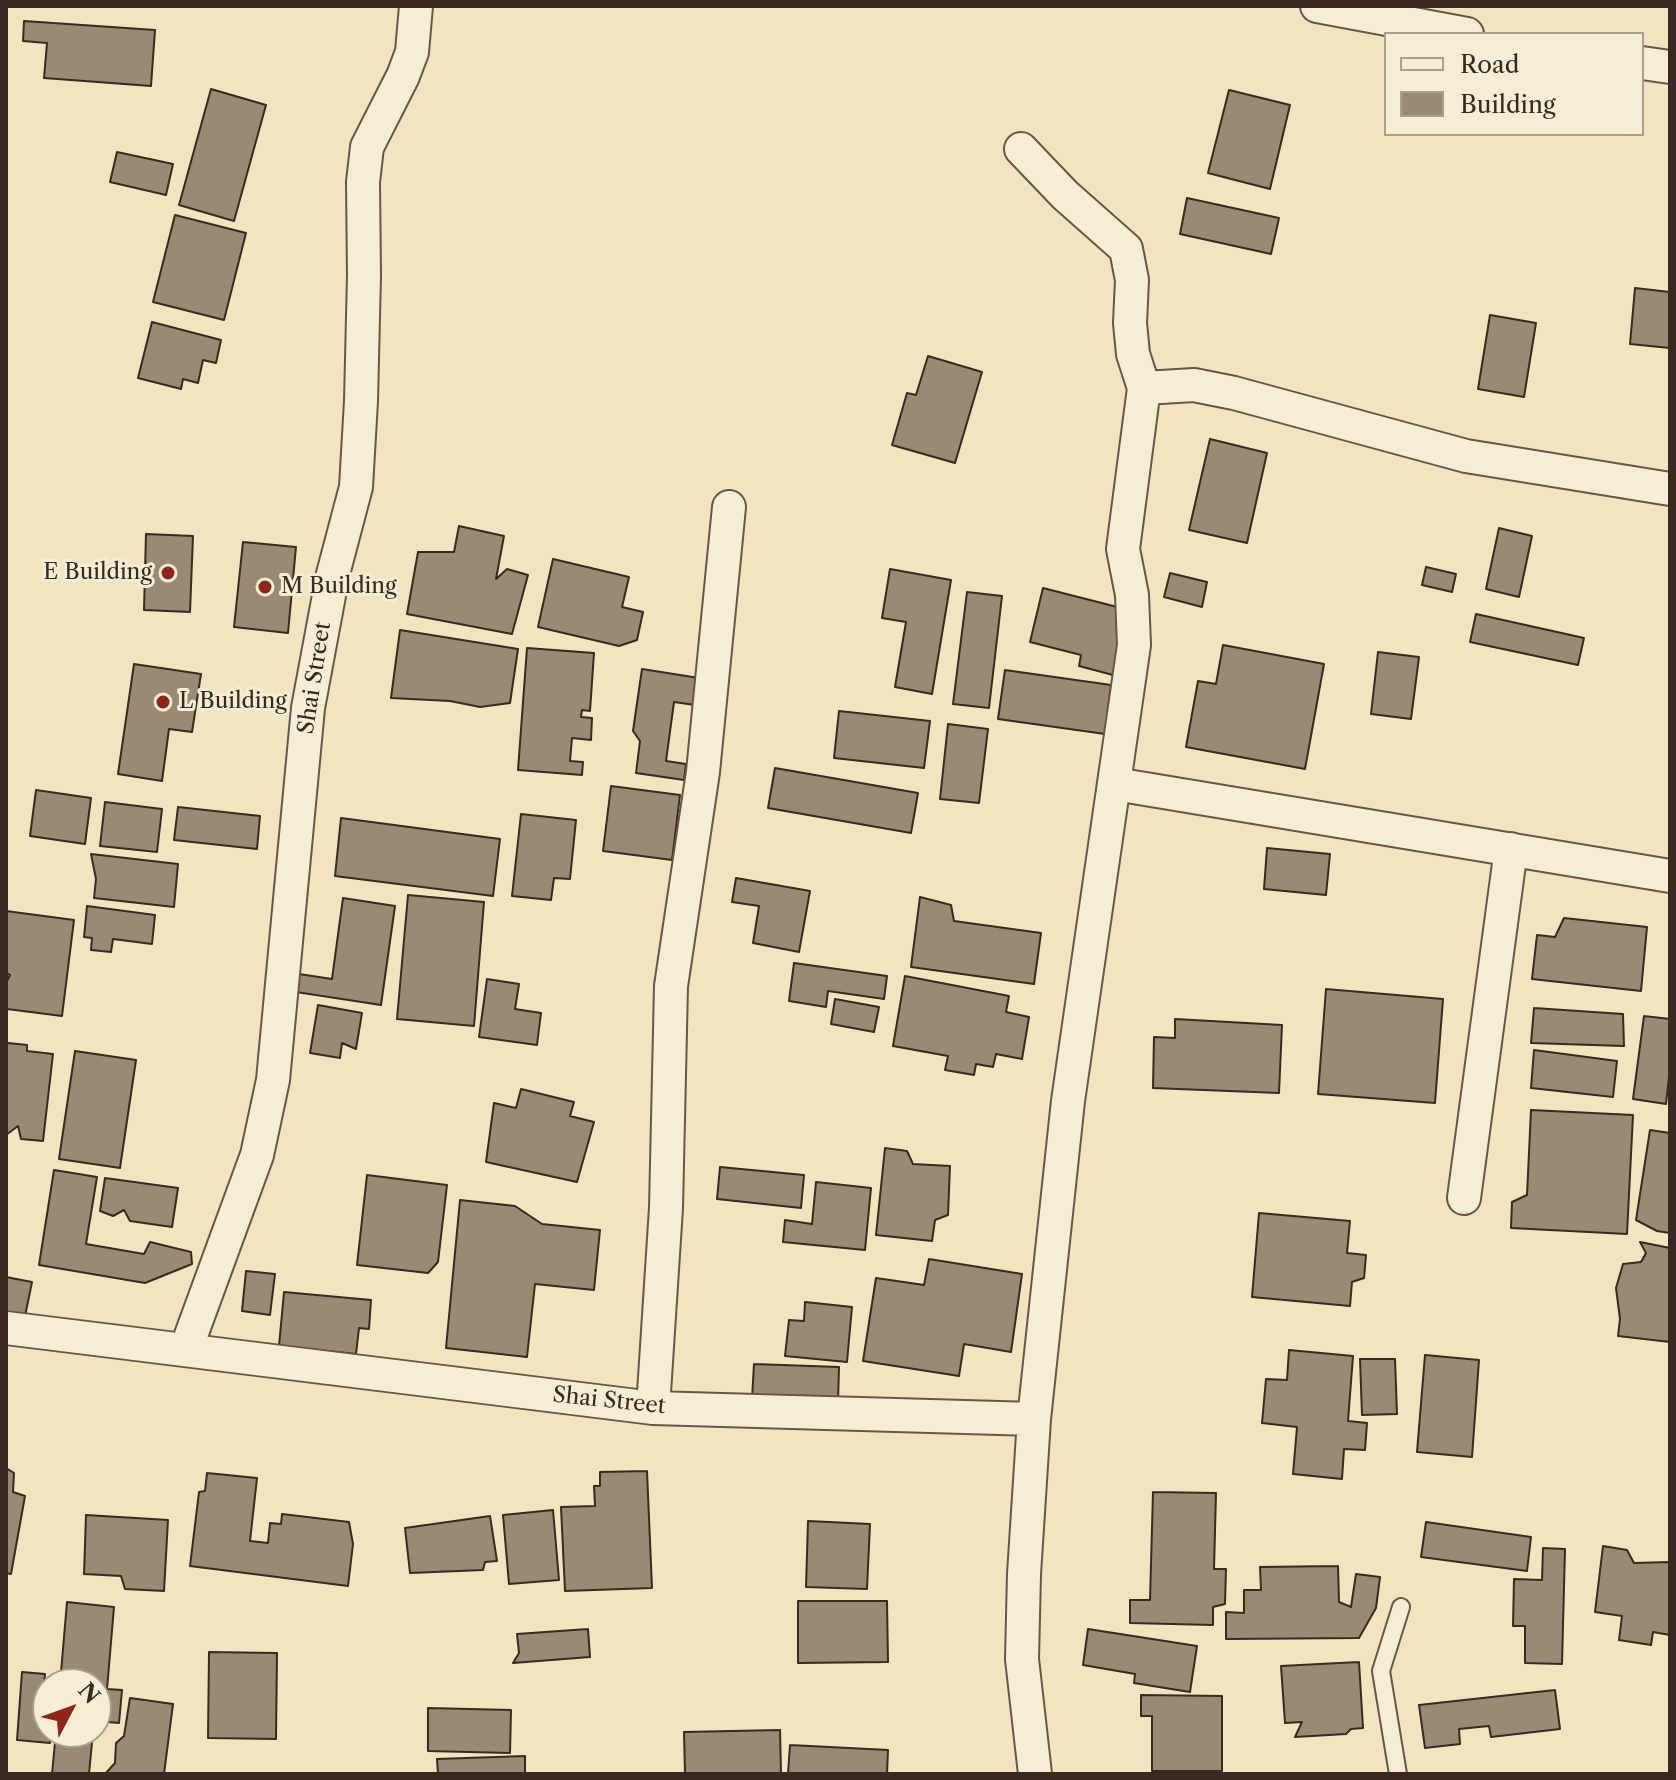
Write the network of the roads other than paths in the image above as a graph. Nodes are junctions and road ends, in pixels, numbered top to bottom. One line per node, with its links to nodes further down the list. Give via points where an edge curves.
1 (416, 6): 15 (street, Shai Street, via 412,52 367,147 356,487 333,574 308,708 273,1080 257,1155)
2 (1317, 6): 3 (street)
3 (1456, 32)
4 (1644, 63): 5 (street)
5 (1670, 67)
6 (1021, 149): 7 (street, via 1126,249 1133,354)
7 (1144, 388): 8 (street, via 1194,385 1466,456); 10 (street, via 1123,549 1134,645)
8 (1670, 489)
9 (729, 507): 16 (street, via 703,772 671,986 666,1208)
10 (1115, 784): 11 (street); 17 (street, via 1068,1101)
11 (1511, 849): 12 (street); 13 (street)
12 (1670, 876)
13 (1464, 1198)
14 (6, 1328): 15 (street, Shai Street)
15 (186, 1349): 16 (street, Shai Street)
16 (653, 1408): 17 (street, Shai Street)
17 (1034, 1419): 19 (street, via 1022,1659)
18 (1401, 1607): 20 (lane, via 1381,1671)
19 (1035, 1774)
20 (1398, 1774)

